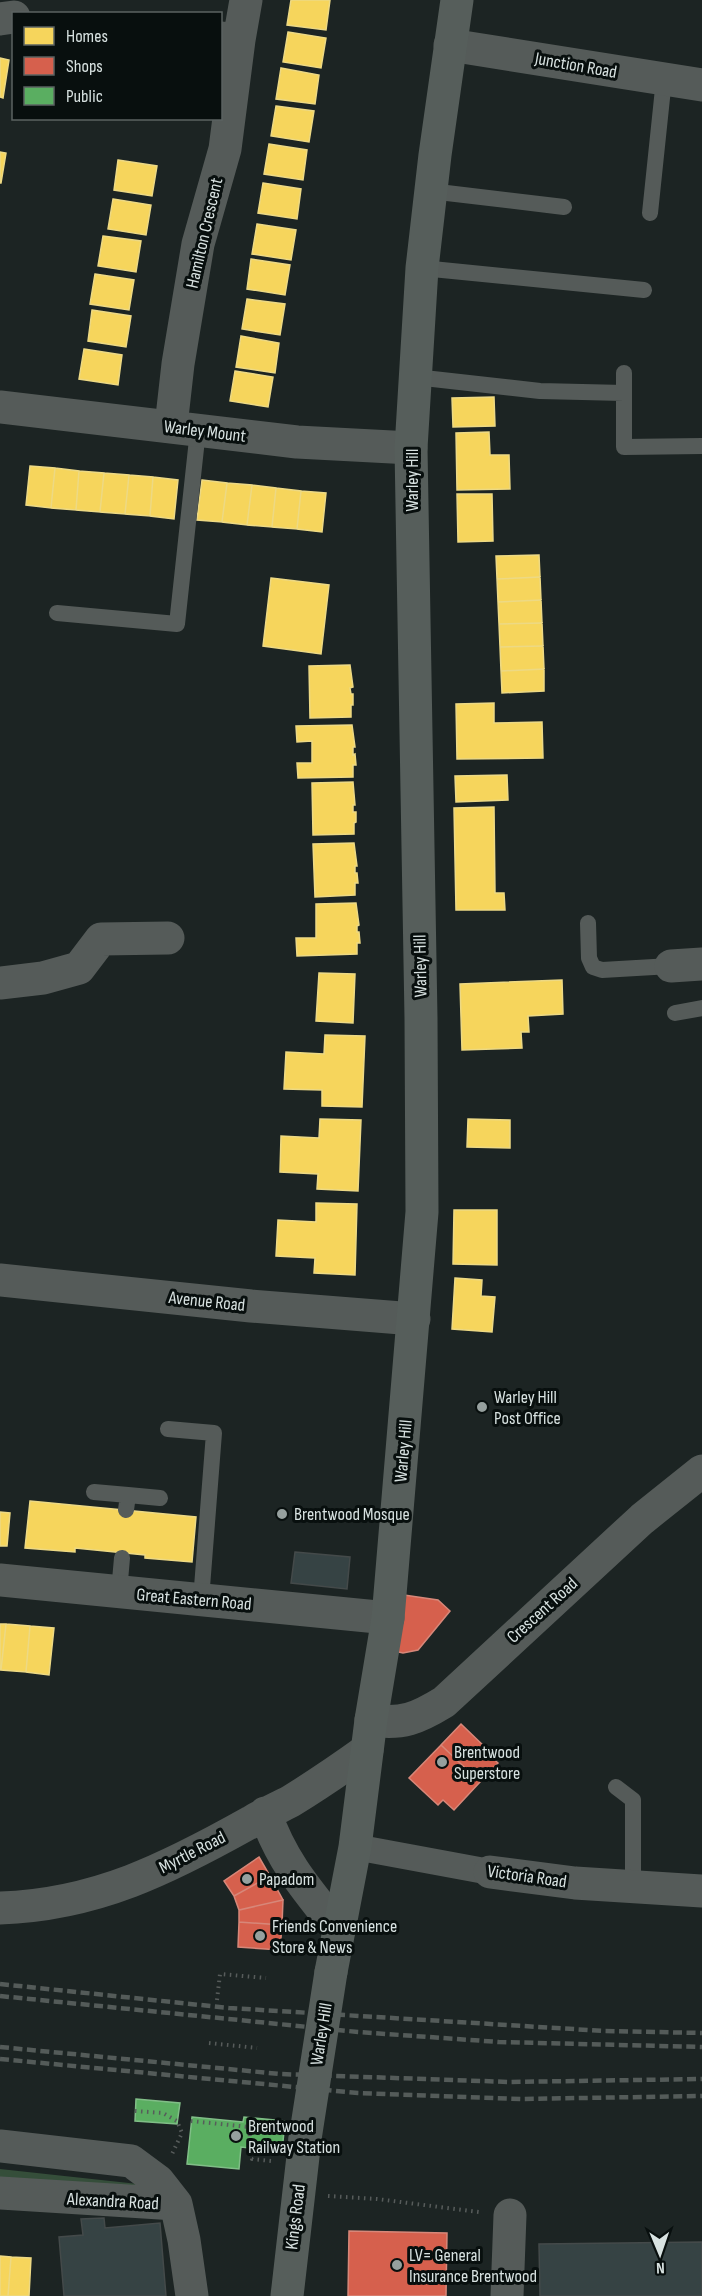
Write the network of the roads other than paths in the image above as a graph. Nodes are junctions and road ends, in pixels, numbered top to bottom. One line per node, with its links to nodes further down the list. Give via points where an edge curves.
1 (246, 0): 3 (street, Hamilton Crescent)
2 (457, 0): 4 (main road, Warley Hill)
3 (230, 39): 16 (street, Hamilton Crescent, via 225,149 198,244 178,363)
4 (450, 45): 5 (street, Junction Road); 7 (main road, Warley Hill)
5 (664, 79): 6 (street, Junction Road); 9 (lane)
6 (702, 85)
7 (430, 191): 8 (lane); 10 (main road, Warley Hill)
8 (564, 207)
9 (650, 213)
10 (422, 268): 11 (lane); 13 (main road, Warley Hill)
11 (644, 290)
12 (624, 373): 14 (lane)
13 (415, 377): 14 (lane, via 540,391); 18 (main road, Warley Hill)
14 (624, 393): 17 (lane, via 624,447)
15 (0, 408): 16 (street, Warley Mount)
16 (184, 428): 18 (street, Warley Mount, via 297,442); 19 (lane, via 177,624)
17 (702, 446)
18 (411, 448): 27 (main road, Warley Hill, via 422,1117 422,1212)
19 (57, 612)
20 (588, 923): 22 (lane, via 593,967 602,970)
21 (168, 938): 23 (street, via 101,939 79,968 43,978)
22 (686, 965)
23 (0, 983)
24 (702, 1008): 25 (lane)
25 (675, 1013)
26 (0, 1280): 27 (street, Avenue Road)
27 (414, 1319): 36 (main road, Warley Hill)
28 (168, 1429): 35 (lane, via 214,1433)
29 (702, 1471): 37 (street, Crescent Road, via 642,1519 444,1702 419,1717 387,1723)
30 (94, 1492): 31 (lane, via 127,1503)
31 (160, 1498)
32 (122, 1558): 34 (lane)
33 (0, 1580): 34 (street, Great Eastern Road)
34 (118, 1592): 35 (street, Great Eastern Road)
35 (201, 1600): 36 (street, Great Eastern Road)
36 (388, 1618): 37 (main road, Warley Hill)
37 (369, 1735): 39 (street, Myrtle Road, via 324,1781); 40 (main road, Warley Hill)
38 (616, 1787): 42 (lane, via 633,1800)
39 (265, 1813): 44 (street, Myrtle Road, via 188,1857 110,1890 34,1906); 45 (street, via 275,1841 296,1876)
40 (354, 1847): 41 (street, Victoria Road); 45 (main road, Warley Hill)
41 (490, 1872): 42 (street, Victoria Road)
42 (633, 1887): 43 (street, Victoria Road)
43 (702, 1892)
44 (0, 1908)
45 (339, 1930): 46 (main road, Warley Hill, bridge)
46 (305, 2139): 52 (main road, Kings Road)
47 (0, 2146): 49 (street, Alexandra Road, via 130,2161)
48 (0, 2193): 49 (street, Alexandra Road)
49 (167, 2193): 51 (street, via 184,2240)
50 (510, 2215): 53 (street)
51 (192, 2296)
52 (287, 2296)
53 (507, 2296)

